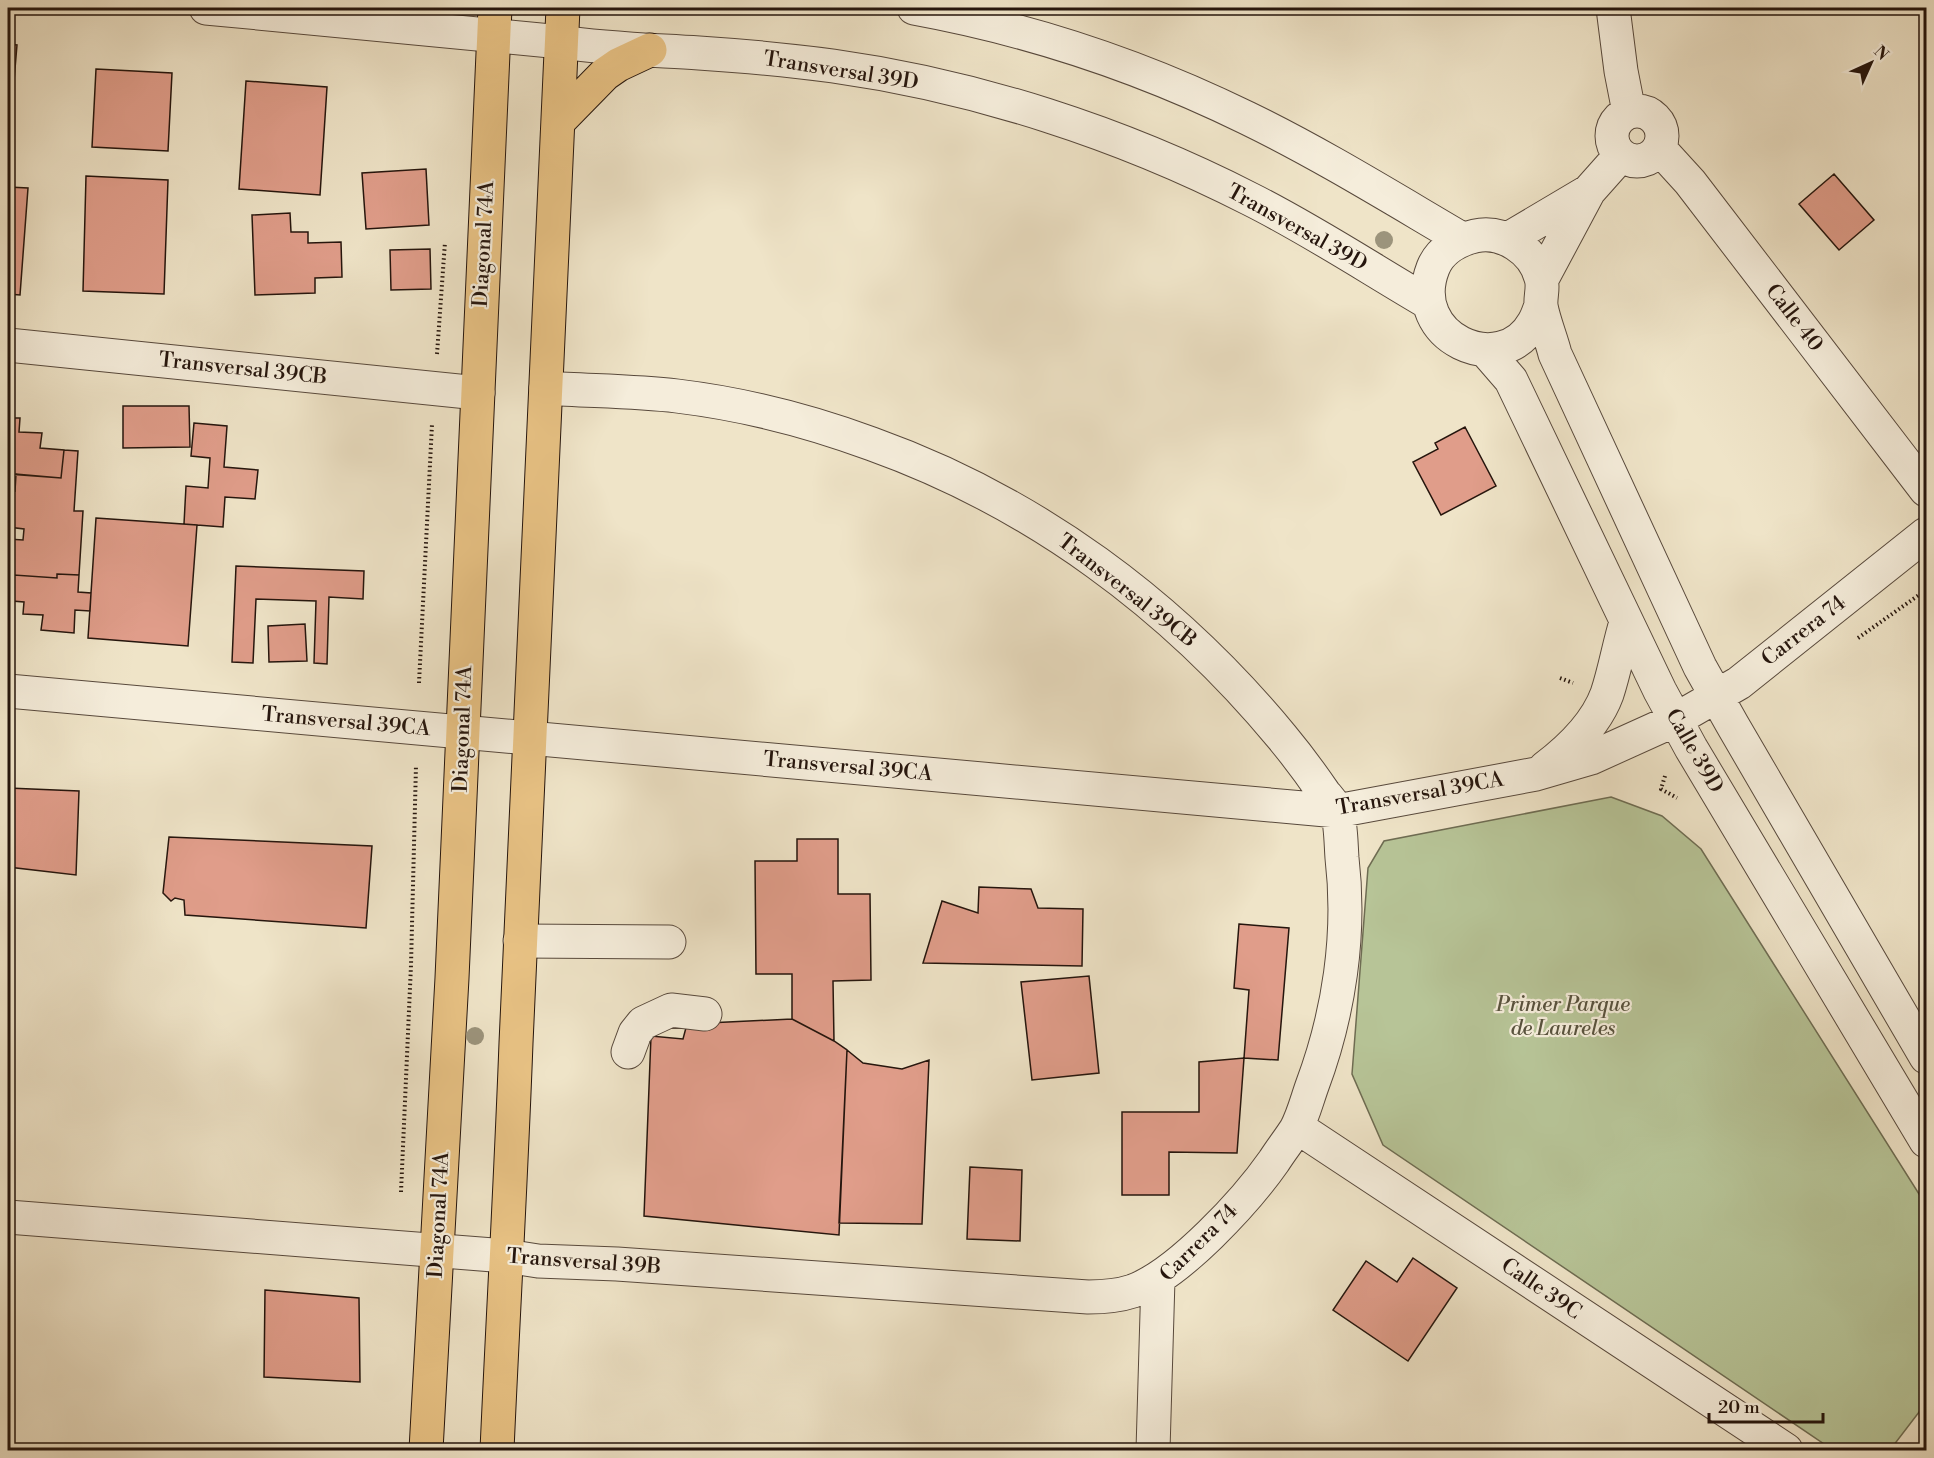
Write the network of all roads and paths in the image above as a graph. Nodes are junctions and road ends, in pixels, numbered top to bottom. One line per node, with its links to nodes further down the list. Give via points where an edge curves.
1 (206, 8): 5 (street, Transversal 39D)
2 (563, 8): 6 (main road)
3 (914, 8): 13 (street, via 1062,46 1192,93 1296,143)
4 (1613, 8): 8 (street)
5 (494, 22): 6 (street, Transversal 39D); 20 (main road, Diagonal 74A)
6 (561, 42): 7 (street, Transversal 39D); 9 (main road)
7 (650, 50): 9 (main road, via 605,74); 16 (street, Transversal 39D, via 834,67 940,86 1082,128 1249,198)
8 (1629, 112): 10 (street, via 1642,111 1658,122 1662,136); 11 (street, via 1617,121 1612,132 1614,146)
9 (558, 122): 19 (main road)
10 (1659, 148): 11 (street, via 1644,160); 21 (street, Calle 40)
11 (1621, 155): 12 (street)
12 (1589, 191): 14 (street); 15 (street)
13 (1462, 239): 14 (street, via 1485,234); 16 (street, via 1434,265 1428,284)
14 (1508, 239): 15 (street, via 1530,255)
15 (1541, 292): 18 (street, via 1534,323 1521,338 1504,347); 25 (street, via 1555,354)
16 (1429, 303): 18 (street, via 1436,322 1449,336 1466,346)
17 (8, 345): 20 (street, Transversal 39CB)
18 (1485, 350): 23 (street, Calle 39D, via 1511,380)
19 (546, 388): 28 (main road); 31 (street, Transversal 39CB, via 676,396 808,423 872,443 994,498 1052,531 1160,611 1256,705)
20 (478, 393): 27 (main road, Diagonal 74A)
21 (1926, 490)
22 (1926, 534): 25 (street, Carrera 74)
23 (1626, 622): 26 (street, Calle 39D); 30 (street, via 1606,695 1588,726 1565,752)
24 (8, 692): 27 (street, Transversal 39CA)
25 (1717, 697): 26 (street, Carrera 74); 36 (street)
26 (1675, 720): 30 (street, Transversal 39CA, via 1591,758); 38 (street, Calle 39D)
27 (463, 732): 28 (street, Transversal 39CA); 41 (main road, Diagonal 74A)
28 (529, 738): 31 (street, Transversal 39CA); 32 (main road)
29 (416, 759): 40 (path)
30 (1536, 774): 31 (street, Transversal 39CA)
31 (1337, 811): 37 (street, Transversal 39CB, via 1346,891 1342,972 1325,1051)
32 (520, 941): 33 (street); 42 (main road)
33 (669, 942)
34 (705, 1014): 35 (street, via 670,1010 643,1023)
35 (628, 1052)
36 (1926, 1056)
37 (1297, 1127): 43 (street, Carrera 74, via 1234,1209); 47 (street, Calle 39C)
38 (1926, 1141)
39 (8, 1217): 40 (street, Transversal 39B)
40 (398, 1248): 41 (street, Transversal 39B)
41 (437, 1251): 42 (street, Transversal 39B); 44 (main road, Diagonal 74A)
42 (506, 1256): 43 (street, Transversal 39B, via 1088,1298 1118,1296); 45 (main road)
43 (1158, 1279): 46 (street, Carrera 74)
44 (426, 1450)
45 (497, 1450)
46 (1153, 1450)
47 (1786, 1450)

